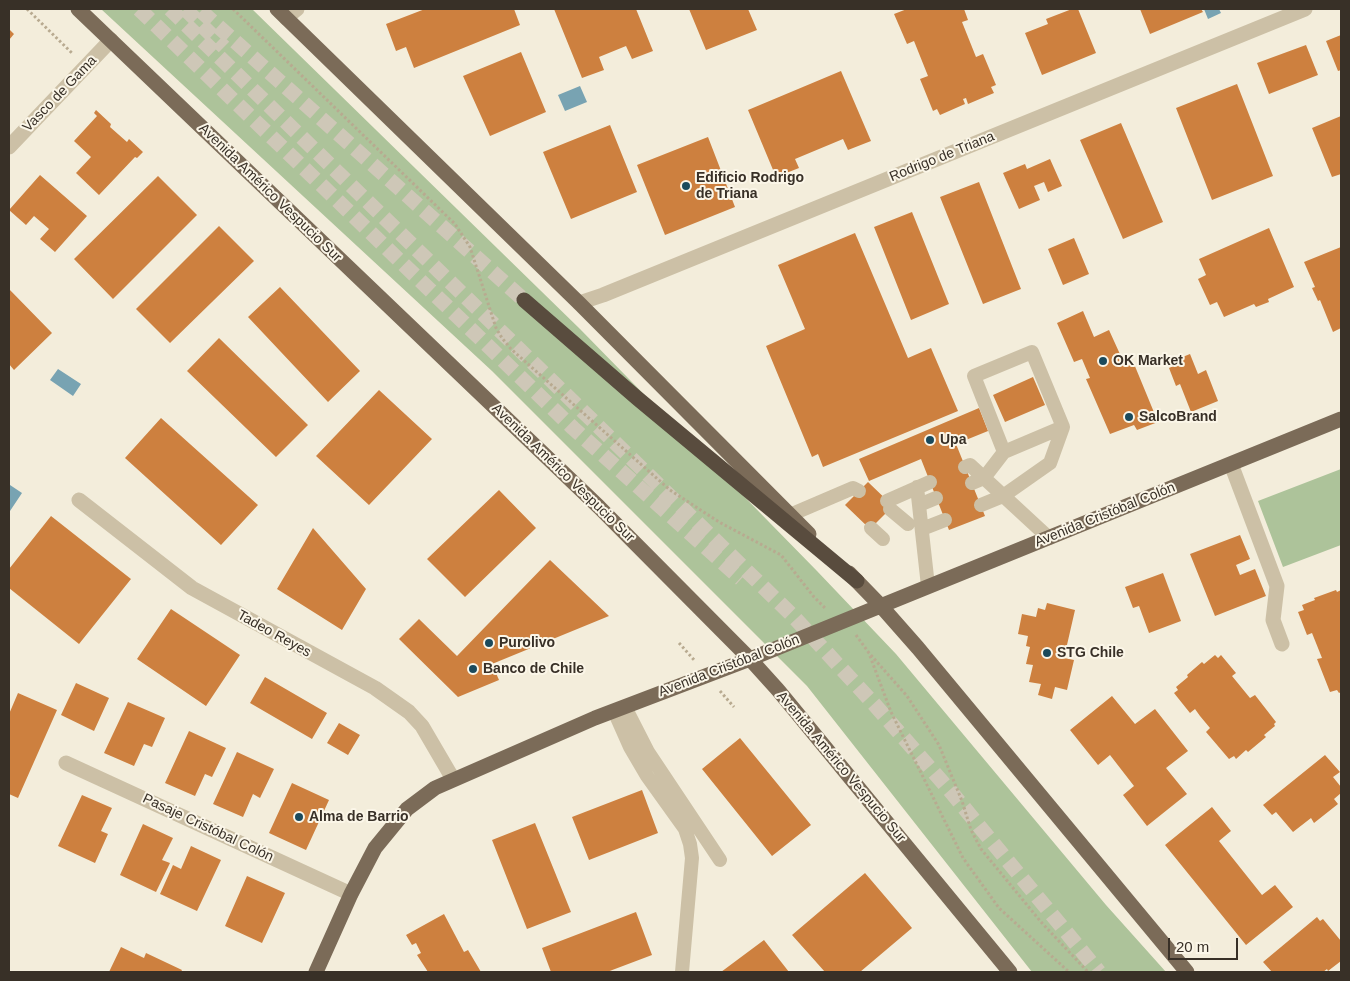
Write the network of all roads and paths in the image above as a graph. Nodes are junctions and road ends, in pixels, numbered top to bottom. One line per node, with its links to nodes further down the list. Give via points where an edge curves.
1 (27, 9): 6 (path)
2 (78, 9): 5 (main road, Avenida Américo Vespucio Sur)
3 (1305, 9): 9 (street, Rodrigo de Triana)
4 (287, 12): 9 (main road)
5 (111, 40): 6 (street, Vasco de Gama); 33 (main road, Avenida Américo Vespucio Sur, via 599,507)
6 (86, 66): 7 (street, Vasco de Gama)
7 (9, 147)
8 (524, 300): 29 (highway)
9 (579, 303): 22 (main road)
10 (1341, 419): 13 (main road, Avenida Cristóbal Colón)
11 (1063, 427): 12 (lane); 12 (lane, via 1032,352 974,376); 17 (lane, via 1050,462)
12 (1004, 452): 15 (lane)
13 (1231, 464): 27 (main road, Avenida Cristóbal Colón); 32 (street, via 1277,586 1273,620)
14 (965, 467): 15 (lane, via 970,465)
15 (978, 480): 17 (lane)
16 (859, 491): 22 (lane, via 853,488 840,500)
17 (1003, 496): 21 (lane); 27 (lane)
18 (936, 498): 20 (lane)
19 (79, 500): 36 (street, Tadeo Reyes, via 192,588 375,688 409,712 422,726)
20 (919, 505): 24 (lane, via 924,484 888,505); 26 (lane)
21 (981, 505)
22 (790, 515): 29 (main road)
23 (945, 520): 26 (lane)
24 (908, 524)
25 (871, 528): 28 (lane)
26 (922, 529): 30 (lane)
27 (1050, 538): 30 (main road, Avenida Cristóbal Colón)
28 (883, 539)
29 (857, 581): 31 (main road)
30 (928, 586): 31 (main road, Avenida Cristóbal Colón)
31 (881, 606): 33 (main road, Avenida Cristóbal Colón); 44 (main road)
32 (1282, 644)
33 (750, 659): 34 (main road, Avenida Cristóbal Colón); 41 (main road, Avenida Américo Vespucio Sur)
34 (620, 709): 36 (main road, Avenida Cristóbal Colón); 37 (lane); 40 (lane, via 630,747 685,829 690,844 692,858)
35 (66, 763): 38 (street, Pasaje Cristóbal Colón)
36 (453, 779): 38 (main road, Avenida Cristóbal Colón, via 419,799 397,820 375,848)
37 (720, 860)
38 (351, 894): 39 (main road, Avenida Cristóbal Colón)
39 (316, 972)
40 (682, 972)
41 (1010, 972)
42 (1069, 972): 43 (path, via 999,908 963,858 891,712 869,653 907,696 939,745 980,849 1035,916)
43 (1088, 972)
44 (1187, 972)

